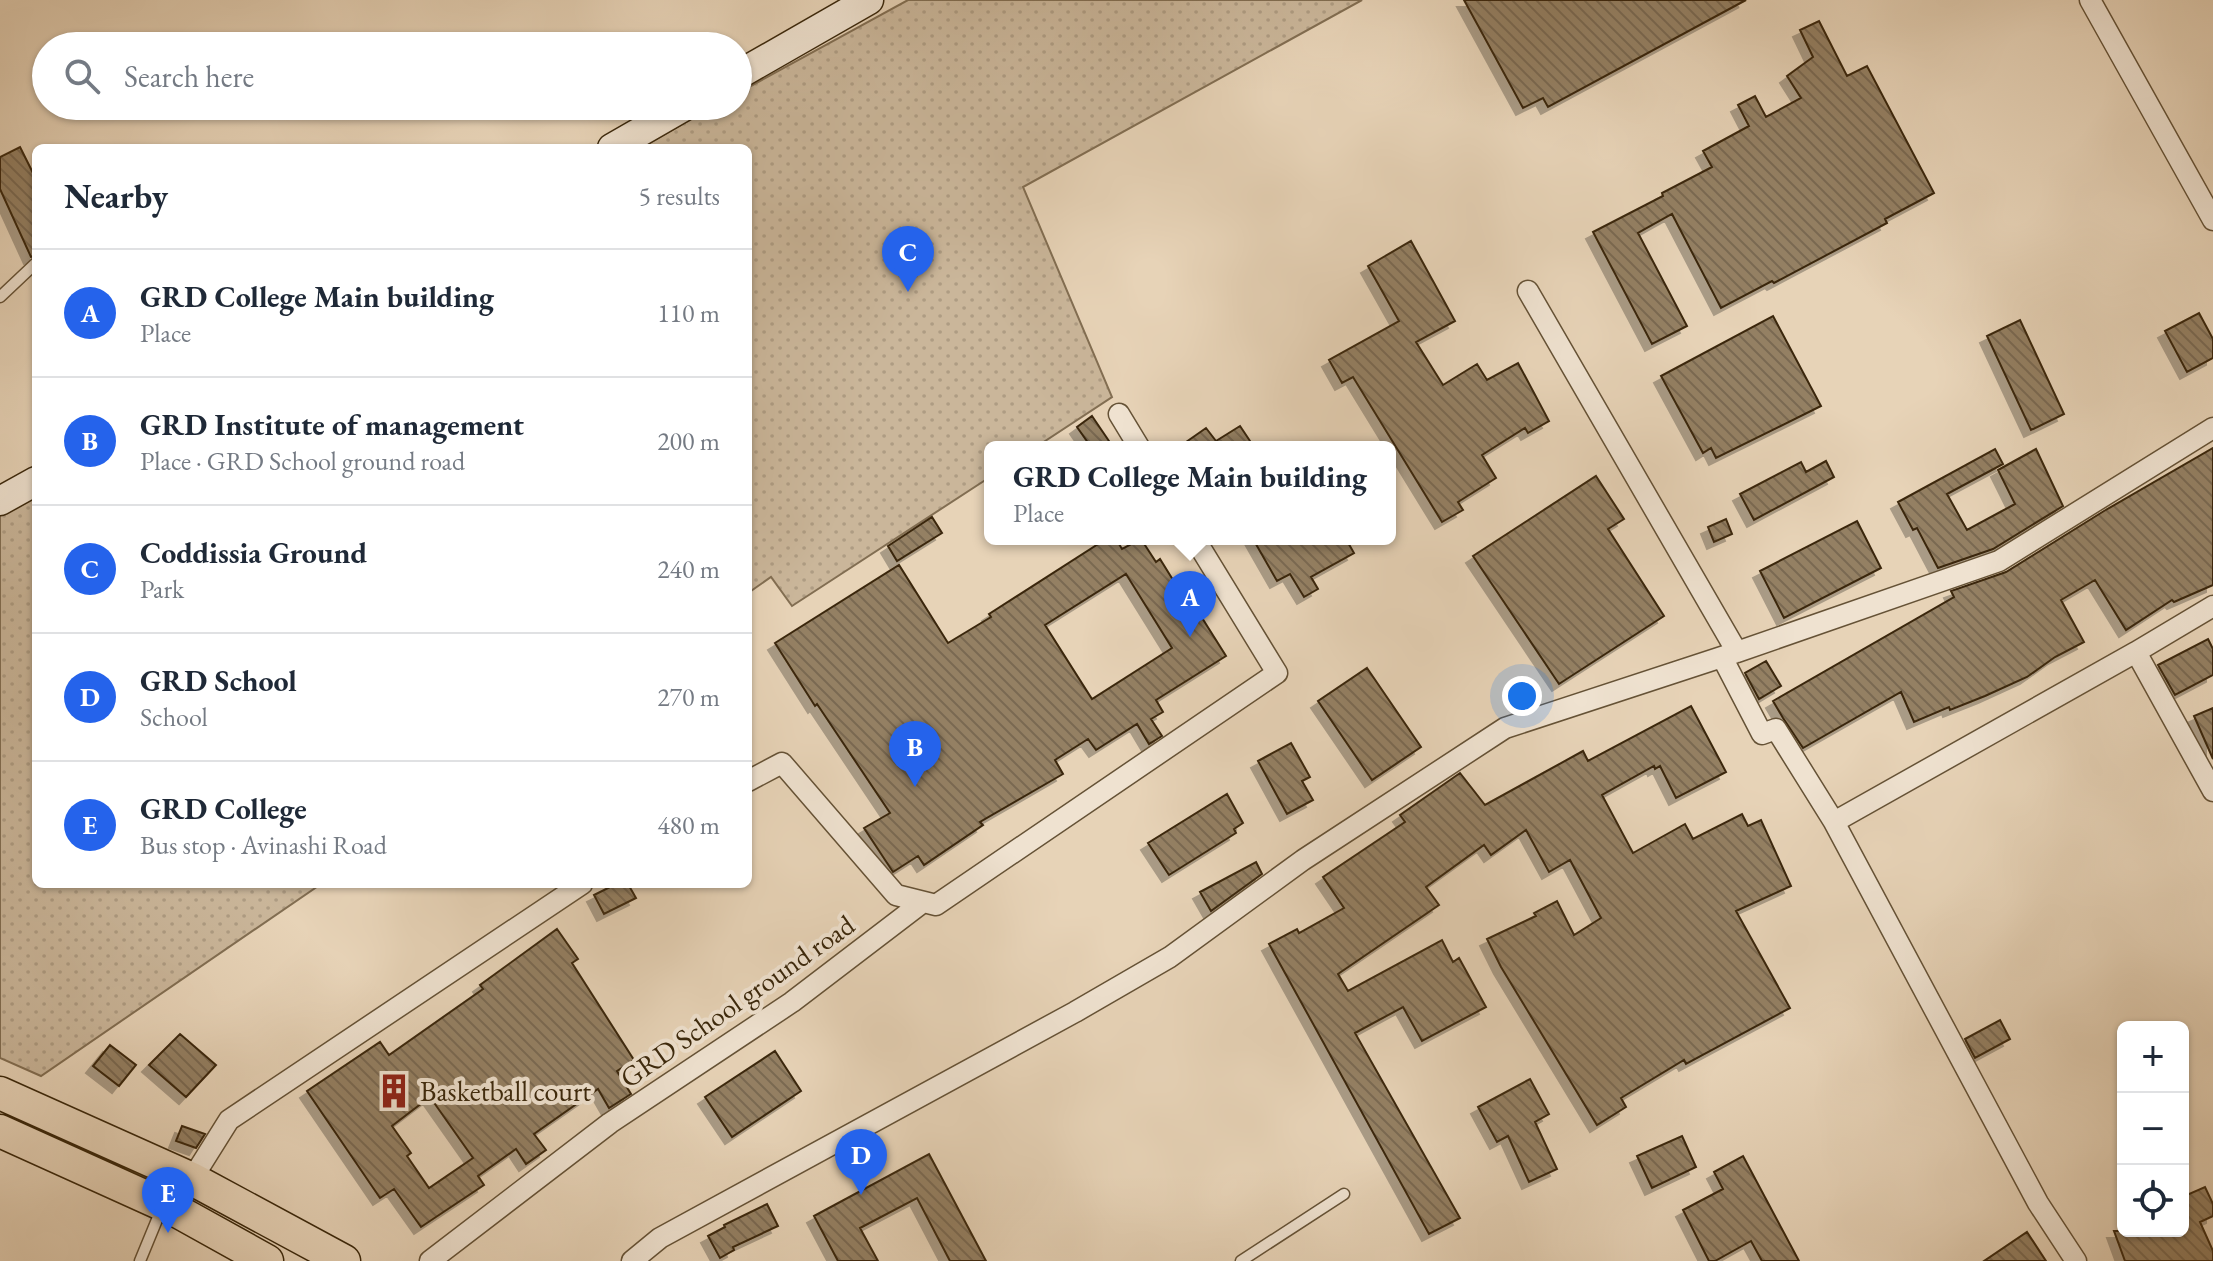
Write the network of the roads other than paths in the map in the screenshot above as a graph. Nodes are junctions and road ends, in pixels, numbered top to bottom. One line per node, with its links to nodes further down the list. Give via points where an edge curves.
1 (869, 0): 3 (street)
2 (2090, 0): 6 (street)
3 (752, 67)
4 (661, 120): 5 (street)
5 (619, 144)
6 (2210, 208)
7 (32, 267): 9 (lane)
8 (1528, 291): 18 (street)
9 (0, 297)
10 (1119, 414): 12 (street)
11 (2213, 428): 18 (street, via 1999,561)
12 (1135, 441)
13 (32, 483): 14 (street)
14 (0, 500)
15 (1199, 545): 23 (street, GRD School ground road, via 1277,673 936,905)
16 (2213, 606): 17 (street)
17 (2136, 652): 20 (street); 21 (street)
18 (1730, 654): 21 (street, via 1762,734 1776,729); 33 (street, via 1505,728 1303,860 1170,957 660,1238)
19 (752, 779): 23 (street, via 782,763 896,895)
20 (2213, 791)
21 (1834, 822): 35 (street, via 2038,1203)
22 (576, 888): 26 (street, via 229,1120)
23 (923, 902): 32 (street, GRD School ground road, via 792,1002 610,1123)
24 (0, 1093): 26 (main road)
25 (0, 1131): 28 (main road)
26 (192, 1179): 31 (main road)
27 (1344, 1194): 34 (lane)
28 (163, 1204): 29 (lane); 30 (main road)
29 (140, 1261)
30 (267, 1261)
31 (344, 1261)
32 (430, 1261)
33 (632, 1261)
34 (1241, 1261)
35 (2076, 1261)

